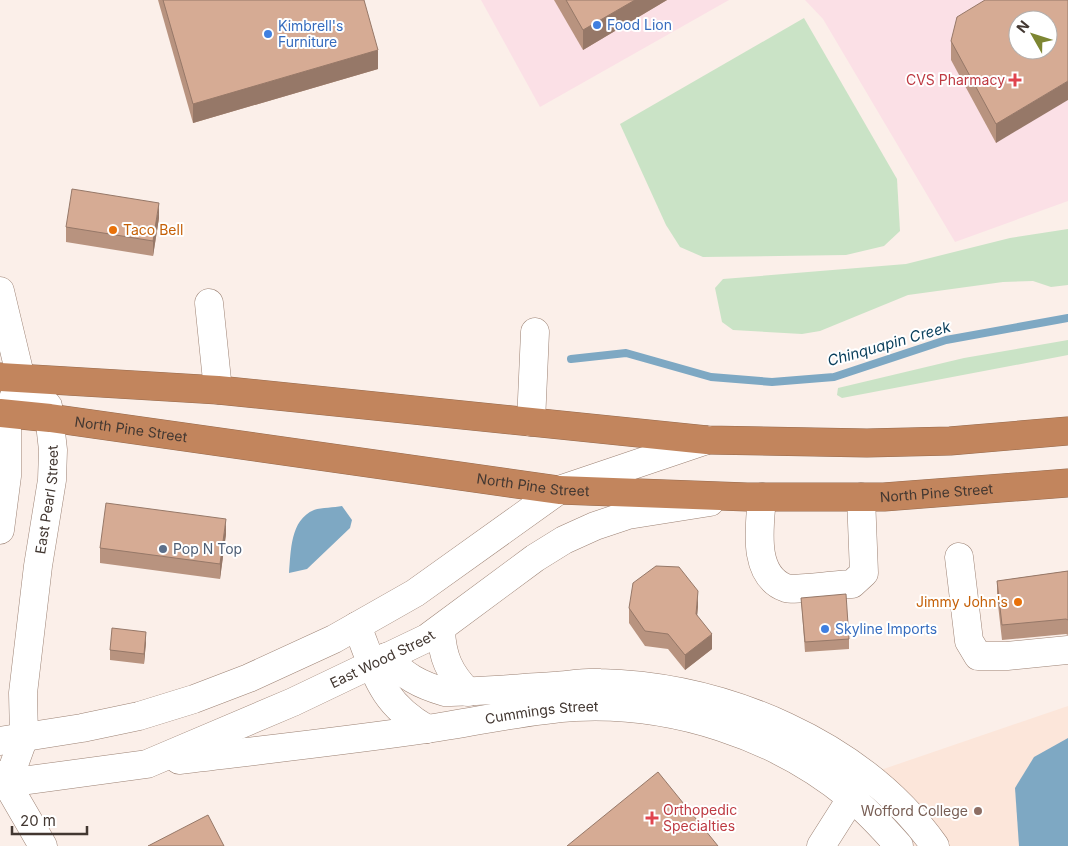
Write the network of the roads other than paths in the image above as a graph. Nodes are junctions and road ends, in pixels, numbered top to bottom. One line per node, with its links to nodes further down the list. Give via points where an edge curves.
1 (0, 291): 4 (street)
2 (209, 303): 5 (street)
3 (535, 332): 8 (street)
4 (10, 378): 5 (highway); 6 (street); 7 (street, East Pearl Street, via 48,406)
5 (218, 390): 8 (highway)
6 (3, 413): 7 (highway, North Pine Street); 15 (street, via 7,476)
7 (50, 418): 12 (highway, North Pine Street); 24 (street, East Pearl Street, via 52,480 22,693)
8 (531, 422): 10 (highway)
9 (1068, 432): 10 (highway, via 895,442)
10 (707, 440): 12 (street)
11 (1068, 484): 14 (highway, North Pine Street)
12 (559, 490): 13 (highway, North Pine Street); 17 (street, via 415,593)
13 (754, 497): 14 (highway, North Pine Street); 14 (street, via 760,557 771,578 787,588 858,581 864,572); 18 (street, East Wood Street, via 628,515 595,526 535,558)
14 (861, 497)
15 (0, 530)
16 (959, 558): 19 (street, via 968,641 978,656)
17 (357, 626): 20 (street); 24 (street, via 249,678 194,699 139,716)
18 (441, 630): 20 (street, East Wood Street); 21 (street, via 441,648 446,664)
19 (1068, 650)
20 (379, 660): 21 (street, Cummings Street, via 422,686 445,692); 22 (street, East Wood Street); 23 (street, via 380,684 392,703)
21 (468, 692): 28 (street, Cummings Street, via 598,682 644,685 692,694 735,706 836,754)
22 (293, 702): 25 (street); 26 (street, East Wood Street)
23 (427, 729): 25 (street, Cummings Street); 28 (street, Cummings Street, via 576,707 624,708 670,714 756,739)
24 (12, 739): 27 (street, East Pearl Street)
25 (273, 749): 26 (street, Cummings Street)
26 (148, 764): 27 (street, East Wood Street)
27 (2, 781): 29 (street)
28 (859, 787): 30 (street); 31 (street, Cummings Street); 32 (street, Cummings Street, via 901,806)
29 (43, 846)
30 (821, 846)
31 (899, 846)
32 (935, 846)

